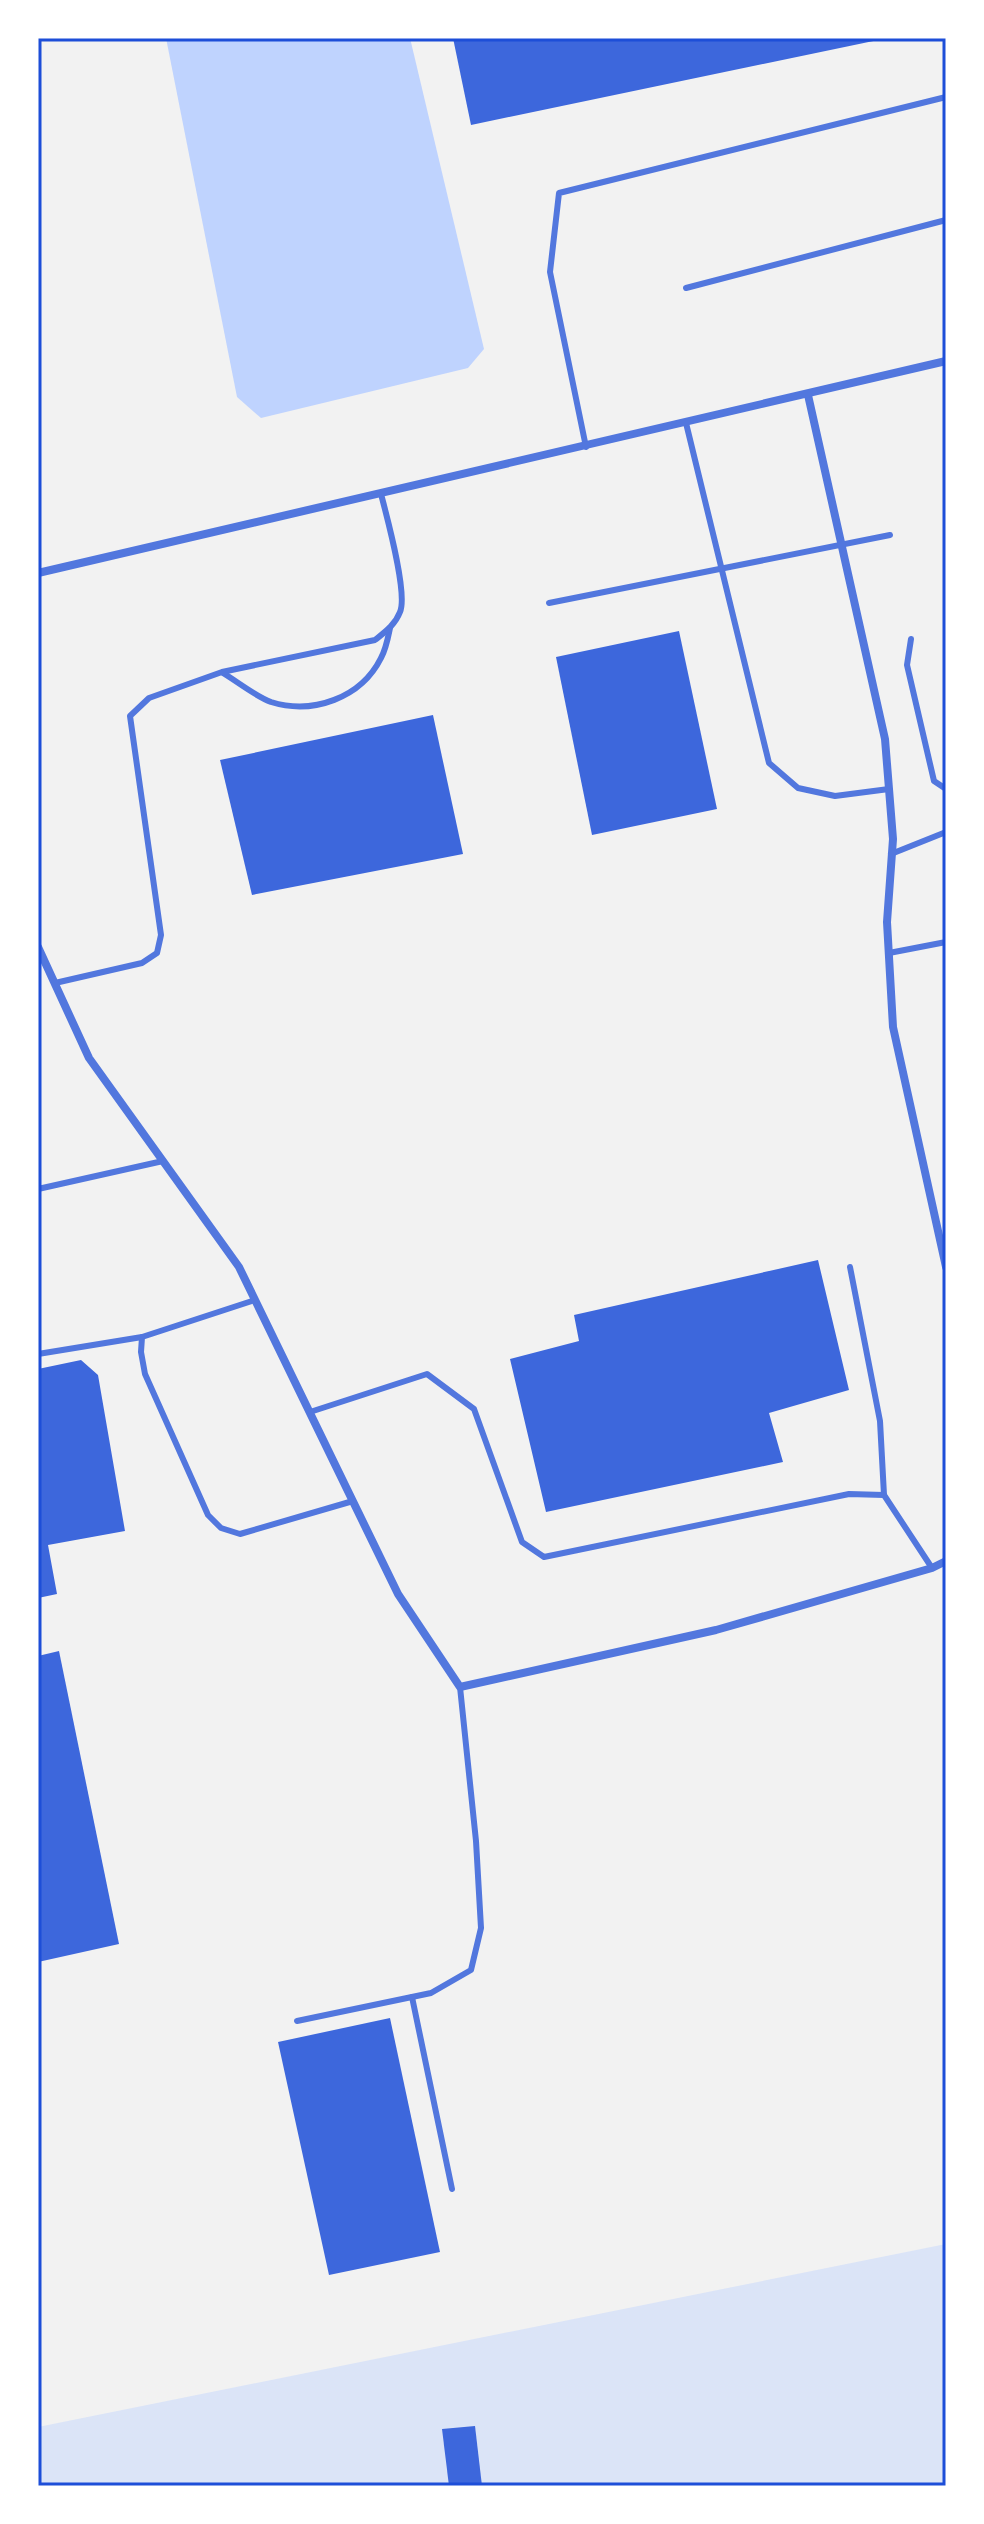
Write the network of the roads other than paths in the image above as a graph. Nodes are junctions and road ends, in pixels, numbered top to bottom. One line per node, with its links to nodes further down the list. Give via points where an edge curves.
1 (946, 97): 7 (lane, via 559,193 550,272)
2 (946, 220): 3 (lane)
3 (686, 288)
4 (946, 361): 5 (street)
5 (808, 395): 6 (street); 10 (street)
6 (686, 423): 7 (street); 11 (lane)
7 (586, 447): 8 (street)
8 (381, 494): 12 (street); 14 (lane, via 397,557 402,610)
9 (890, 535): 10 (lane)
10 (841, 544): 11 (lane); 17 (street, via 885,739)
11 (722, 568): 13 (lane); 17 (lane, via 769,763 798,788 835,796)
12 (38, 573)
13 (549, 603)
14 (390, 628): 16 (lane, via 375,640); 16 (lane, via 382,657 366,681 325,705 299,708 269,701)
15 (911, 639): 18 (lane, via 907,665 934,781)
16 (222, 672): 25 (lane, via 149,698 130,716 161,935 157,953 142,963)
17 (889, 789): 20 (street)
18 (946, 789)
19 (946, 832): 20 (lane)
20 (891, 854): 23 (street)
21 (946, 942): 23 (lane)
22 (38, 947): 24 (street)
23 (889, 953): 29 (street, via 893,1027)
24 (42, 963): 25 (street)
25 (55, 983): 26 (street, via 89,1058)
26 (163, 1161): 27 (lane); 30 (street, via 239,1267)
27 (38, 1189)
28 (850, 1267): 34 (lane, via 880,1421)
29 (946, 1267)
30 (255, 1300): 31 (lane); 33 (street)
31 (142, 1337): 32 (lane); 35 (lane, via 145,1374 208,1515 221,1528 250,1532)
32 (38, 1354)
33 (310, 1412): 34 (lane, via 427,1374 474,1409 522,1542 544,1557 849,1494); 35 (street)
34 (884, 1495): 37 (lane)
35 (353, 1501): 38 (street, via 398,1594)
36 (946, 1561): 37 (street)
37 (932, 1568): 38 (street, via 716,1630)
38 (460, 1687): 39 (lane, via 481,1928 471,1970 431,1993)
39 (412, 1997): 40 (lane); 41 (lane)
40 (297, 2021)
41 (452, 2189)

